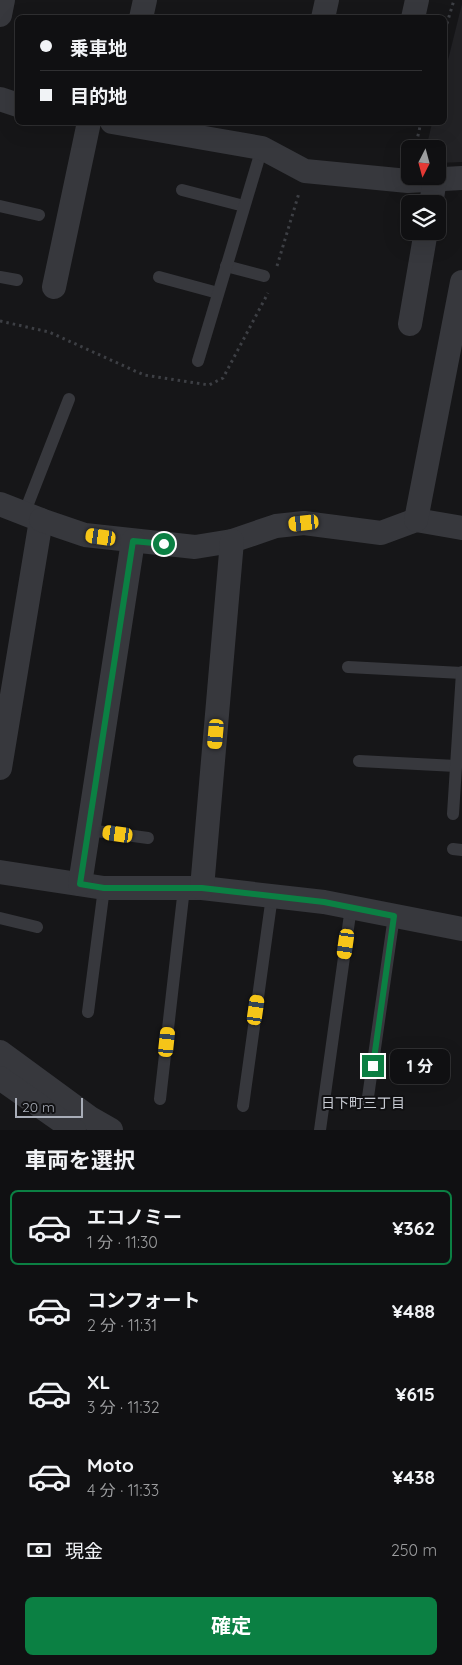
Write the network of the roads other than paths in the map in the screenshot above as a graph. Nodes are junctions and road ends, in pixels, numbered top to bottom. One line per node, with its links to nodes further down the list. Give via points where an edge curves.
1 (3, 0): 5 (street)
2 (145, 0): 6 (street)
3 (327, 0): 7 (street)
4 (417, 0): 8 (street)
5 (0, 15)
6 (142, 15)
7 (324, 15)
8 (414, 15)
9 (0, 99): 10 (street)
10 (15, 104)
11 (88, 125): 29 (street)
12 (140, 125): 13 (street)
13 (210, 131): 14 (street)
14 (262, 148): 17 (street, via 305,171); 20 (lane)
15 (462, 178): 16 (street)
16 (446, 179)
17 (401, 180)
18 (182, 190): 20 (lane)
19 (0, 206): 21 (lane)
20 (244, 206): 23 (lane)
21 (39, 215)
22 (424, 240): 31 (street)
23 (226, 266): 24 (lane); 30 (lane)
24 (264, 276)
25 (0, 277): 27 (lane)
26 (159, 277): 30 (lane)
27 (17, 280)
28 (462, 282): 32 (street)
29 (54, 287)
30 (218, 293): 33 (lane)
31 (410, 324)
32 (457, 341): 37 (street)
33 (198, 361)
34 (70, 399): 36 (lane)
35 (0, 504): 36 (street)
36 (33, 517): 39 (street, via 85,534); 45 (street)
37 (416, 520): 38 (street); 40 (street, via 382,533 304,523 276,526)
38 (462, 528)
39 (133, 541): 40 (street, via 195,547); 47 (street)
40 (232, 541): 52 (street)
41 (348, 667): 42 (lane)
42 (462, 673): 44 (lane)
43 (359, 761): 44 (lane)
44 (456, 766): 46 (lane)
45 (0, 768)
46 (454, 814)
47 (88, 830): 48 (lane); 50 (street)
48 (148, 838)
49 (0, 872): 50 (street)
50 (80, 884): 51 (street)
51 (104, 888): 52 (street); 59 (lane)
52 (193, 888): 53 (street); 62 (lane)
53 (272, 896): 54 (street); 64 (lane)
54 (351, 908): 55 (street); 67 (lane)
55 (394, 916): 58 (street); 63 (lane)
56 (0, 918): 57 (lane)
57 (38, 927)
58 (462, 929)
59 (88, 1012)
60 (0, 1052): 66 (street)
61 (0, 1078): 65 (street)
62 (160, 1099)
63 (367, 1104)
64 (243, 1106)
65 (74, 1130)
66 (111, 1130)
67 (320, 1130)

